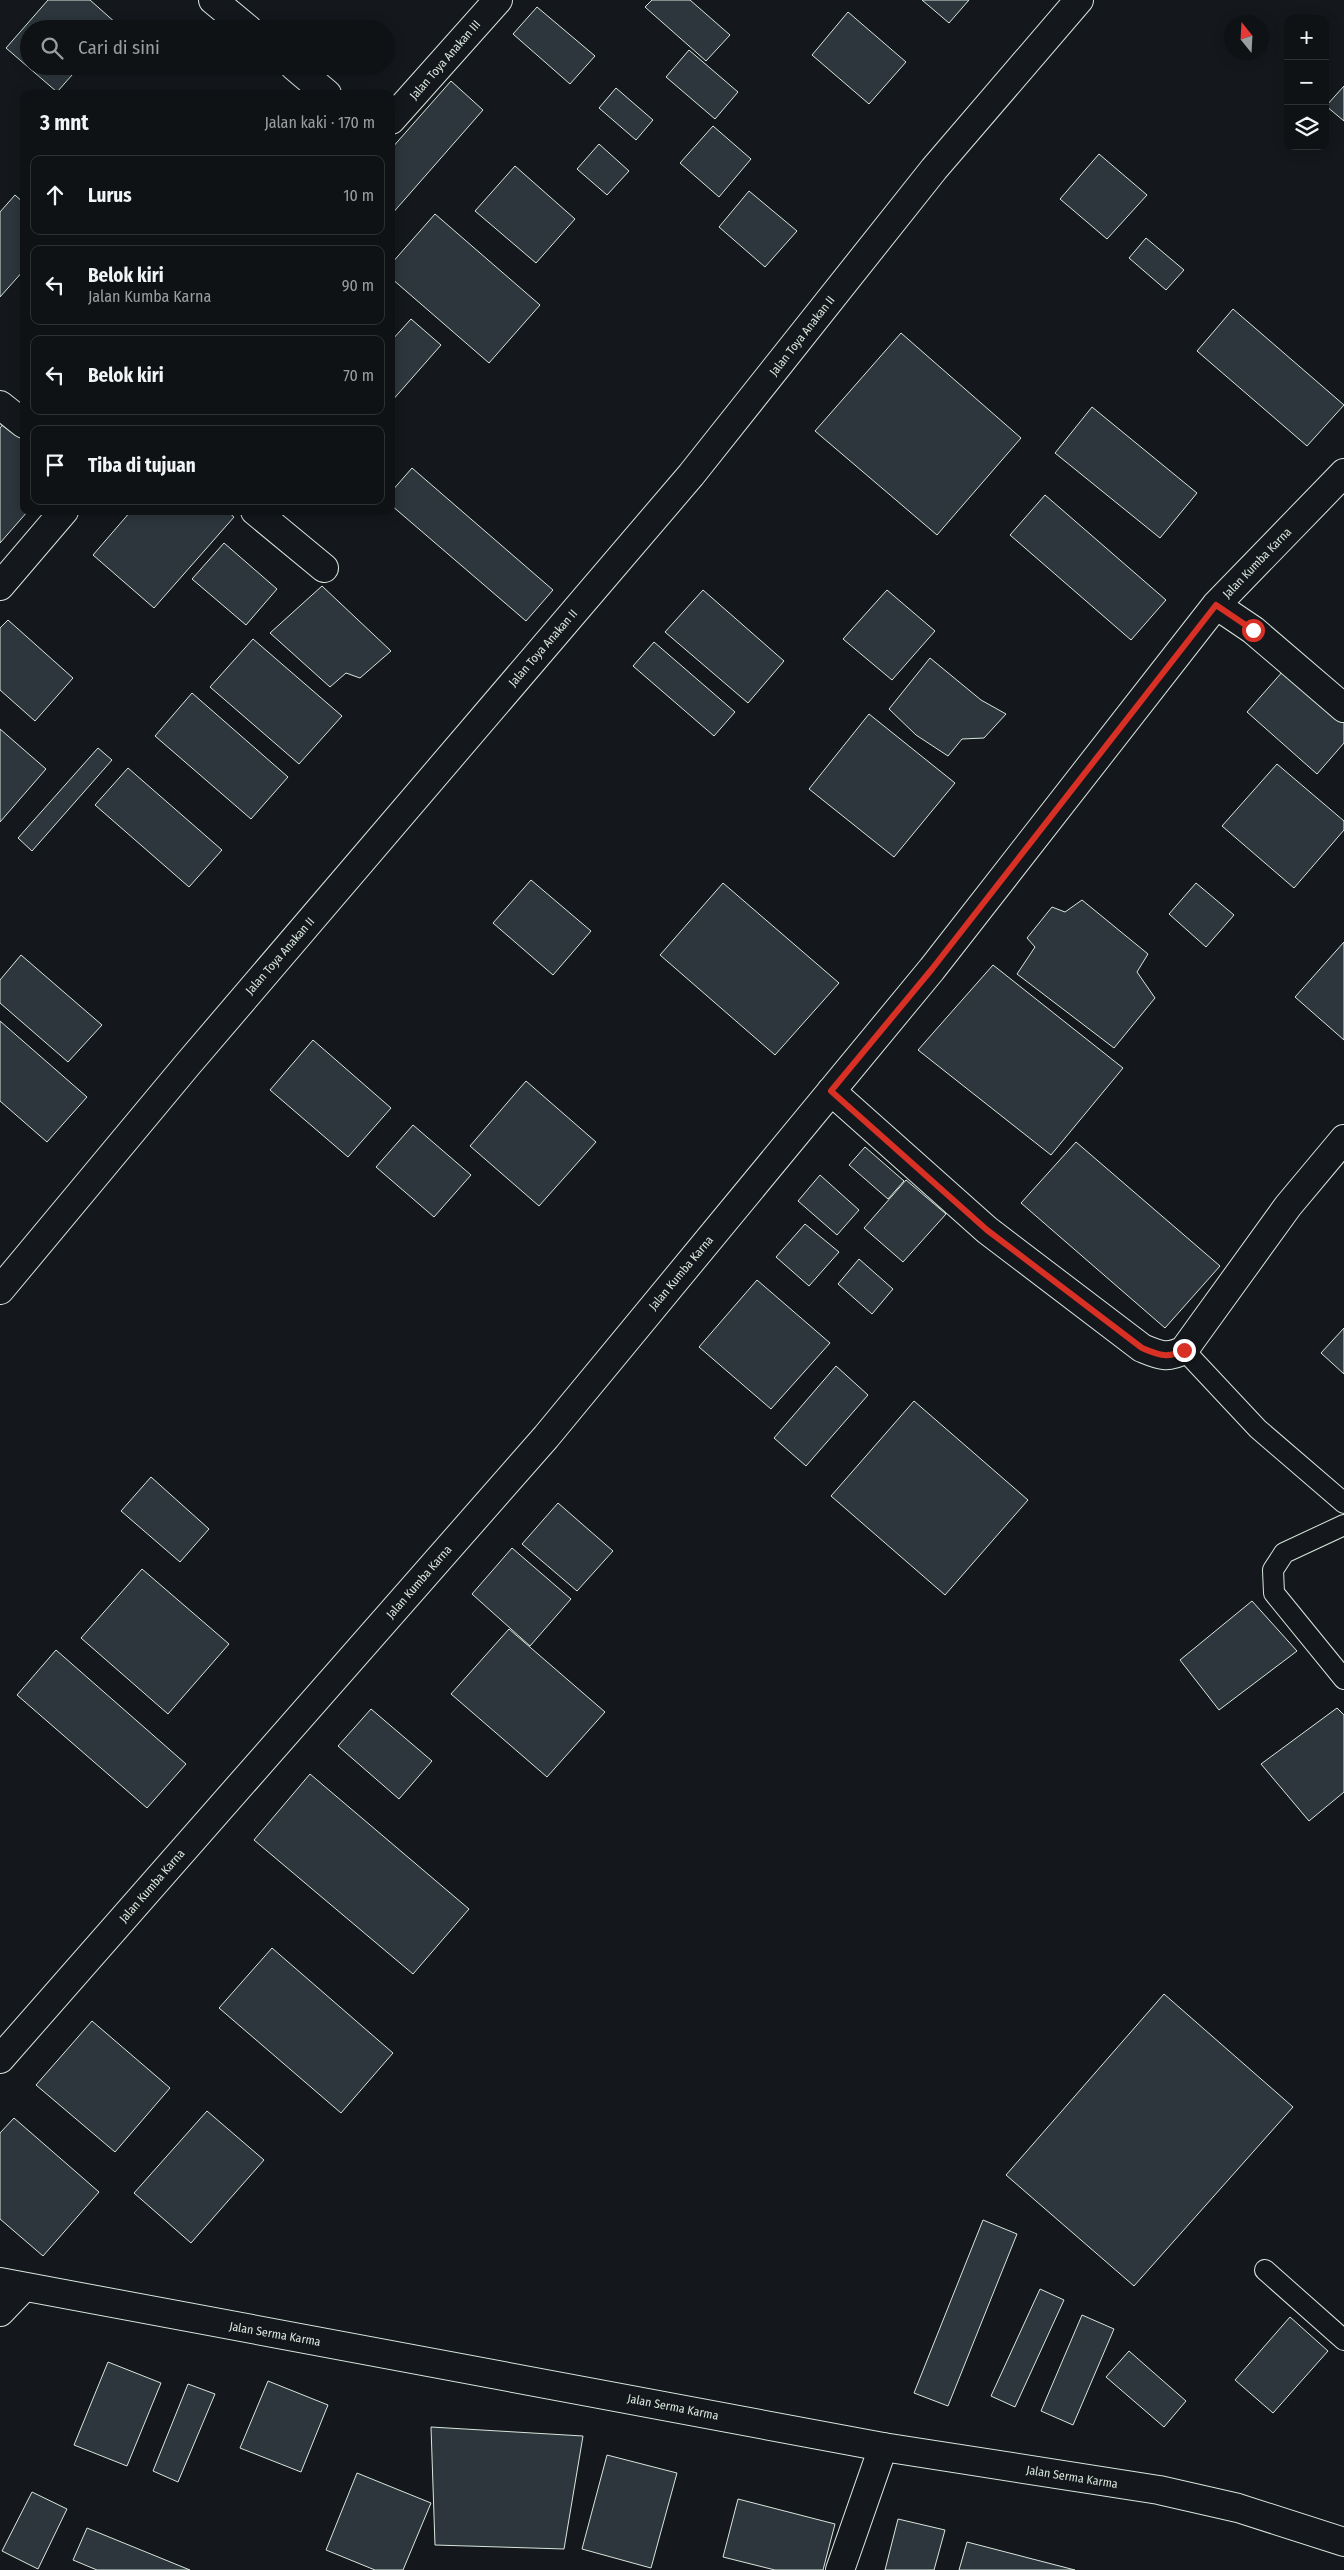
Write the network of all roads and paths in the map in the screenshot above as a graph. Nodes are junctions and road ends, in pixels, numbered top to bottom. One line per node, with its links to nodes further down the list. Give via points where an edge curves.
1 (213, 0): 4 (street)
2 (498, 0): 7 (street, Jalan Toya Anakan III)
3 (1079, 0): 19 (street, Jalan Toya Anakan II, via 934,169 691,475 188,1064)
4 (237, 20)
5 (305, 75): 6 (street)
6 (322, 90)
7 (395, 116)
8 (0, 405): 9 (street)
9 (20, 421)
10 (1344, 473): 15 (street, Jalan Kumba Karna)
11 (61, 515): 14 (street)
12 (260, 515): 13 (street)
13 (324, 568)
14 (0, 586)
15 (1216, 605): 16 (street, via 1253,630); 17 (street, Jalan Kumba Karna, via 932,969)
16 (1344, 708)
17 (831, 1091): 20 (street, via 987,1230 1142,1348 1161,1356 1171,1356); 24 (street, Jalan Kumba Karna, via 546,1437)
18 (1344, 1139): 20 (street, via 1288,1206)
19 (0, 1290)
20 (1184, 1350): 21 (lane, via 1258,1429)
21 (1344, 1504)
22 (1344, 1524): 23 (lane, via 1284,1552 1273,1570 1274,1593)
23 (1344, 1679)
24 (1, 2054)
25 (1265, 2270): 28 (lane)
26 (12, 2285): 27 (street); 29 (street, Jalan Serma Karma)
27 (0, 2312)
28 (1344, 2340)
29 (883, 2447): 30 (street, Jalan Serma Karma, via 1159,2490 1238,2508); 31 (street)
30 (1344, 2542)
31 (840, 2570)

